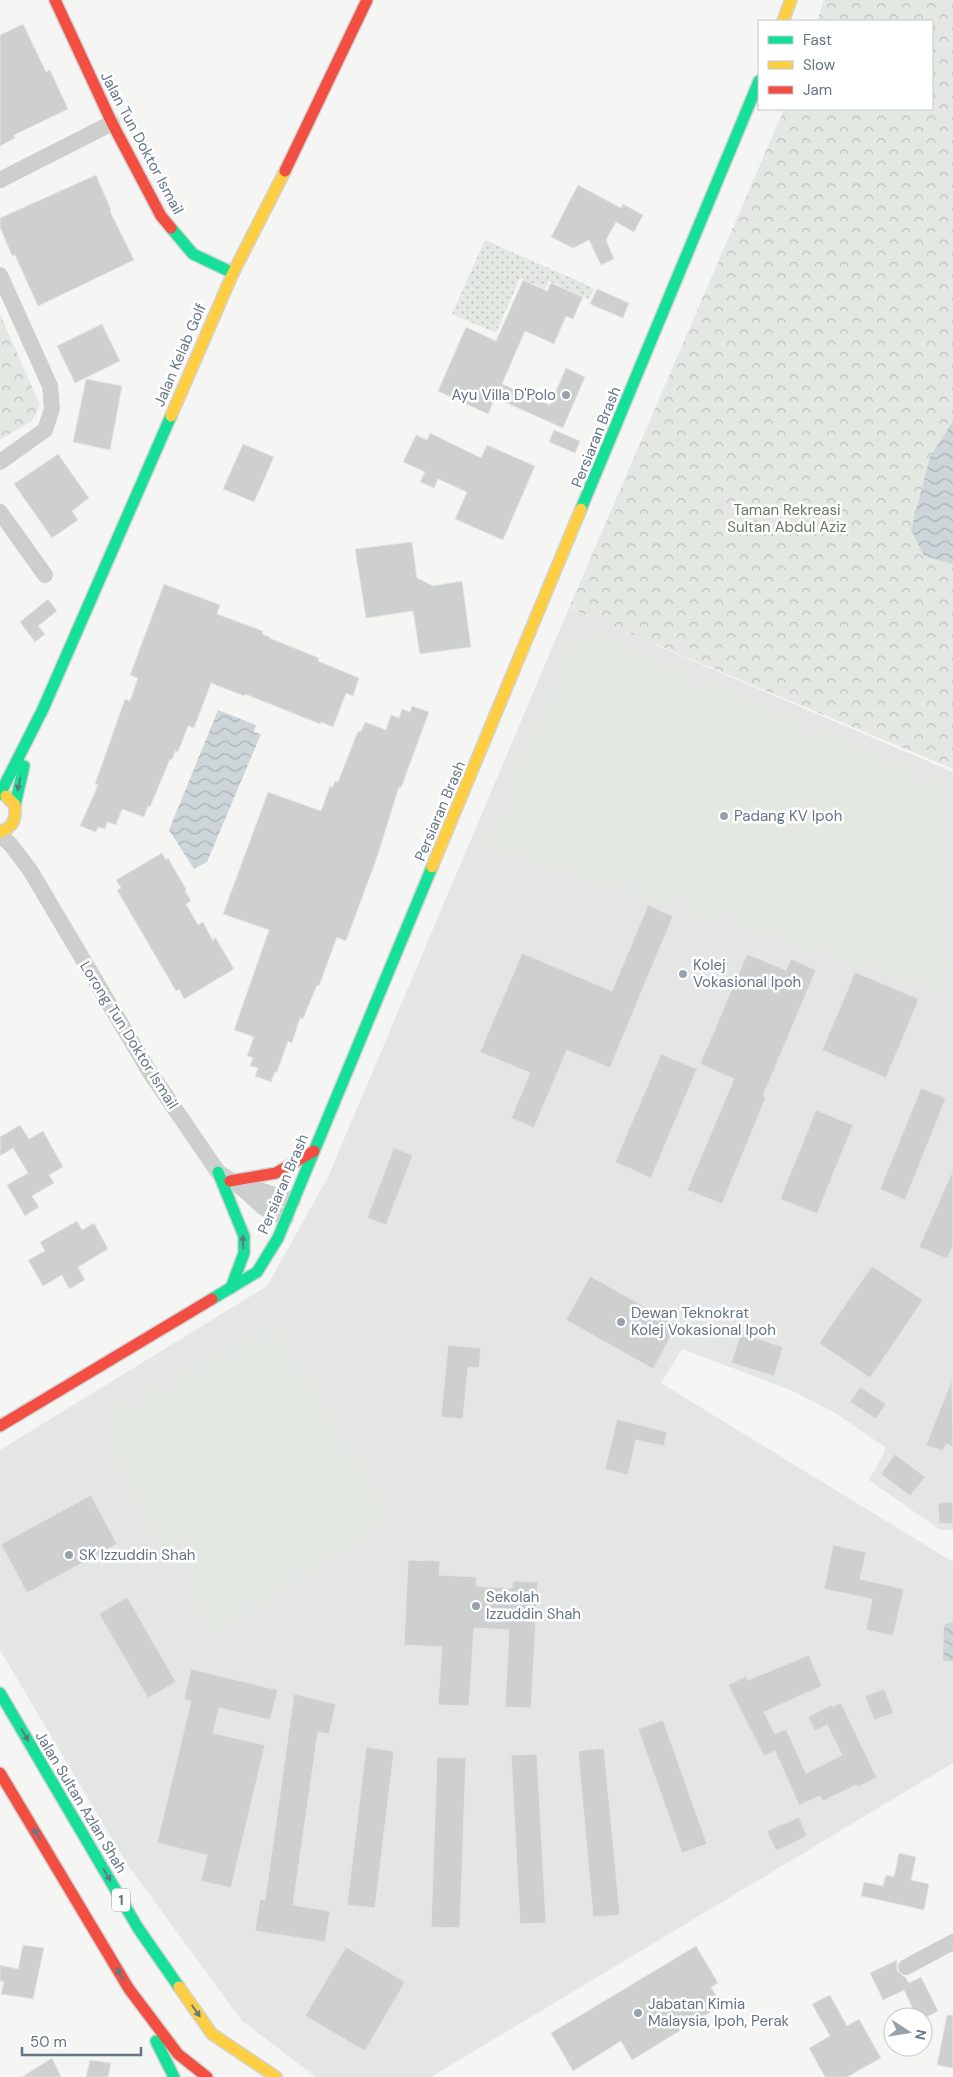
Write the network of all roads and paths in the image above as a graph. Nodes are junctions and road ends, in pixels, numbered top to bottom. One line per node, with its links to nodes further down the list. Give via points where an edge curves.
1 (54, 0): 6 (street, Jalan Tun Doktor Ismail)
2 (368, 0): 8 (street, Jalan Kelab Golf, via 308,127)
3 (791, 0): 4 (street)
4 (783, 20)
5 (758, 83): 18 (street, Persiaran Brash)
6 (112, 123): 7 (street); 8 (street, Jalan Tun Doktor Ismail, via 161,216 193,254)
7 (0, 180)
8 (233, 273): 13 (street, Jalan Kelab Golf)
9 (0, 275): 10 (street, via 50,386 52,409 45,430)
10 (0, 462)
11 (0, 512): 12 (street)
12 (45, 575)
13 (34, 729): 14 (street, Jalan Kelab Golf); 15 (street, Jalan Kelab Golf, one-way to 15, via 18,785)
14 (0, 794): 15 (street, via 11,800)
15 (16, 812): 16 (street, via 9,829); 17 (street, Lorong Tun Doktor Ismail)
16 (0, 834): 17 (street, Lorong Tun Doktor Ismail)
17 (30, 870): 19 (street, Lorong Tun Doktor Ismail, via 149,1071)
18 (314, 1151): 19 (street, via 276,1173); 20 (street, Persiaran Brash)
19 (230, 1180): 20 (street); 21 (street, Lorong Tun Doktor Ismail, via 264,1208); 22 (street, one-way to 19, via 244,1253 244,1236)
20 (293, 1201): 21 (street, Persiaran Brash)
21 (286, 1218): 22 (street, Persiaran Brash, via 271,1252 257,1272)
22 (231, 1288): 23 (street, Persiaran Brash)
23 (0, 1426)
24 (0, 1693): 29 (street, Jalan Sultan Azlan Shah / 1, one-way to 29, via 138,1928)
25 (0, 1773): 28 (street, one-way to 25)
26 (953, 1942): 27 (street)
27 (906, 1967)
28 (129, 1989): 31 (street); 32 (street, via 178,2054)
29 (212, 2034): 30 (street); 33 (street, Jalan Sultan Azlan Shah / 1)
30 (246, 2070)
31 (174, 2077)
32 (207, 2077)
33 (276, 2077)

